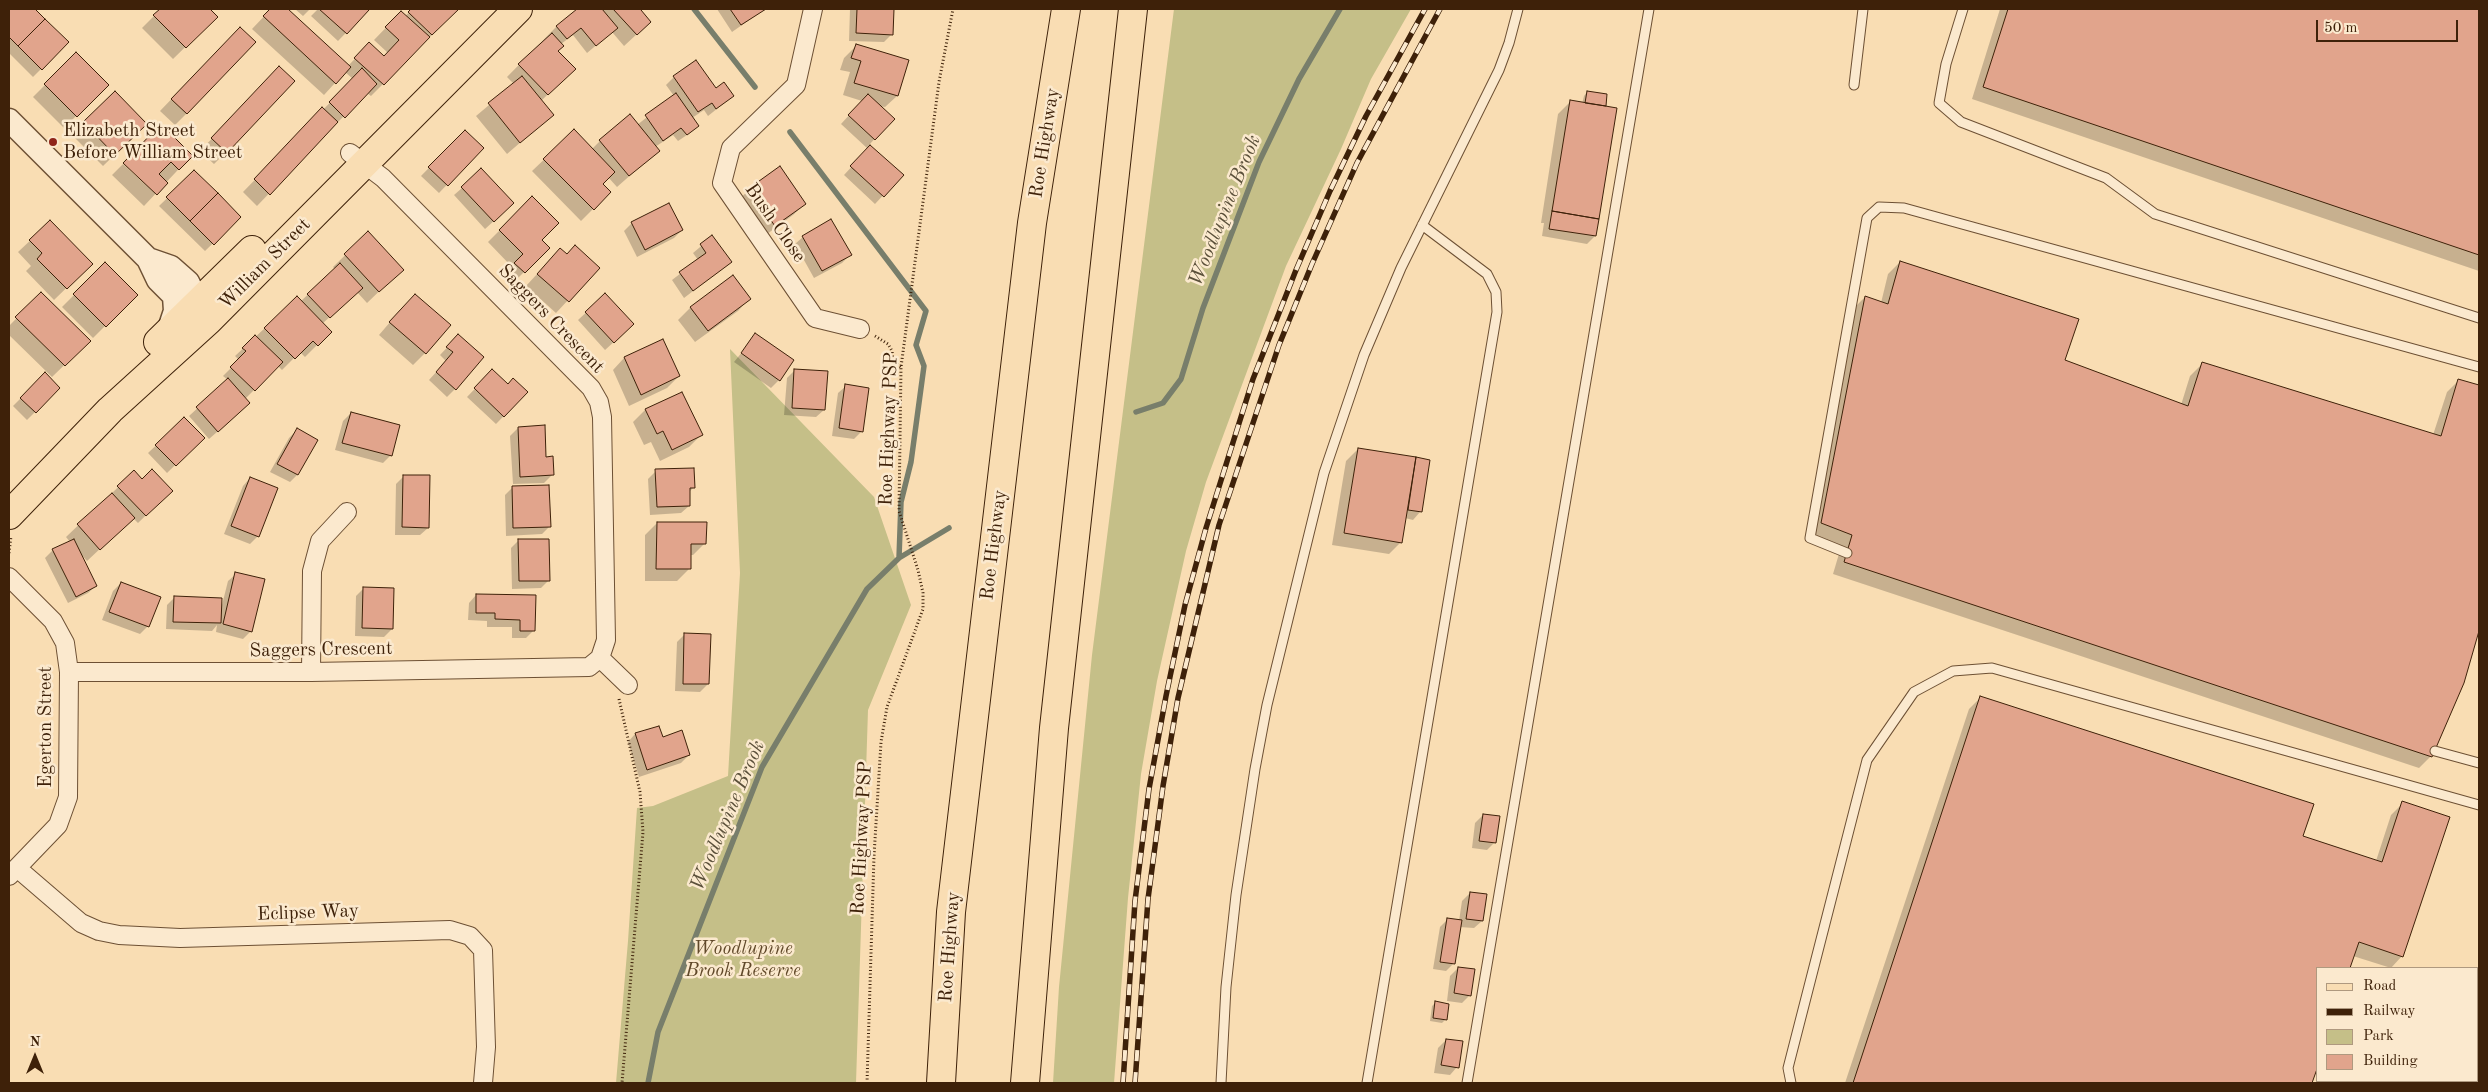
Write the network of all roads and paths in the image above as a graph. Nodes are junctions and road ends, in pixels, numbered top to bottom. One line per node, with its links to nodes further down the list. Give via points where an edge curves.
1 (496, 9): 13 (main road, William Street)
2 (518, 9): 13 (main road, William Street)
3 (813, 9): 18 (street, Bush Close, via 796,85 731,148 722,183 815,318)
4 (952, 9): 20 (path, Roe Highway PSP, via 939,82)
5 (1066, 9): 40 (main road, Roe Highway, via 1032,223 951,912)
6 (1133, 9): 41 (main road, via 1054,728)
7 (1518, 9): 14 (lane, via 1499,70)
8 (1649, 9): 44 (lane)
9 (1863, 9): 11 (lane)
10 (1963, 9): 17 (lane, via 1946,64 1939,103 1961,122 2106,178 2155,214)
11 (1854, 85)
12 (9, 120): 16 (street, via 148,259 158,280)
13 (357, 158): 15 (main road, William Street); 16 (main road, William Street, via 298,216 261,241 226,276); 27 (street, Saggers Crescent, via 382,178 591,388 599,402 602,417 606,640)
14 (1422, 225): 42 (lane, via 1364,355 1324,473 1269,696 1236,895 1226,988); 43 (lane, via 1487,274 1496,292 1497,312)
15 (299, 229): 16 (main road, via 263,251 204,312); 19 (main road, William Street, via 208,321)
16 (189, 301): 19 (main road, William Street)
17 (2479, 318)
18 (860, 330): 20 (path, via 888,344 893,361)
19 (177, 335): 22 (main road, William Street); 24 (main road, William Street)
20 (902, 367): 39 (path, Roe Highway PSP, via 899,511 918,570 923,609 887,707 881,742)
21 (2479, 367): 25 (lane, via 1904,208 1879,207 1868,218 1810,538)
22 (9, 488)
23 (346, 512): 29 (street, via 320,541 312,571)
24 (9, 515)
25 (1847, 553)
26 (9, 578): 28 (street, Egerton Street, via 53,621 65,642)
27 (600, 658): 29 (street, Saggers Crescent, via 588,667); 30 (street)
28 (69, 672): 29 (street, Saggers Crescent); 34 (street, Egerton Street, via 68,797 58,825)
29 (311, 672)
30 (623, 681): 38 (path, via 619,706 640,792 643,832)
31 (2434, 751): 32 (lane)
32 (2479, 763)
33 (2479, 805): 45 (lane, via 1992,668 1953,671 1914,692 1867,760 1788,1068)
34 (13, 872): 37 (street, Eclipse Way, via 81,923 119,935 180,938 450,930 470,936 483,950 486,1047)
35 (2479, 1013): 36 (street)
36 (2478, 1026)
37 (483, 1083)
38 (622, 1083)
39 (867, 1083)
40 (941, 1083)
41 (1025, 1083)
42 (1221, 1083)
43 (1367, 1083)
44 (1467, 1083)
45 (1791, 1083)

